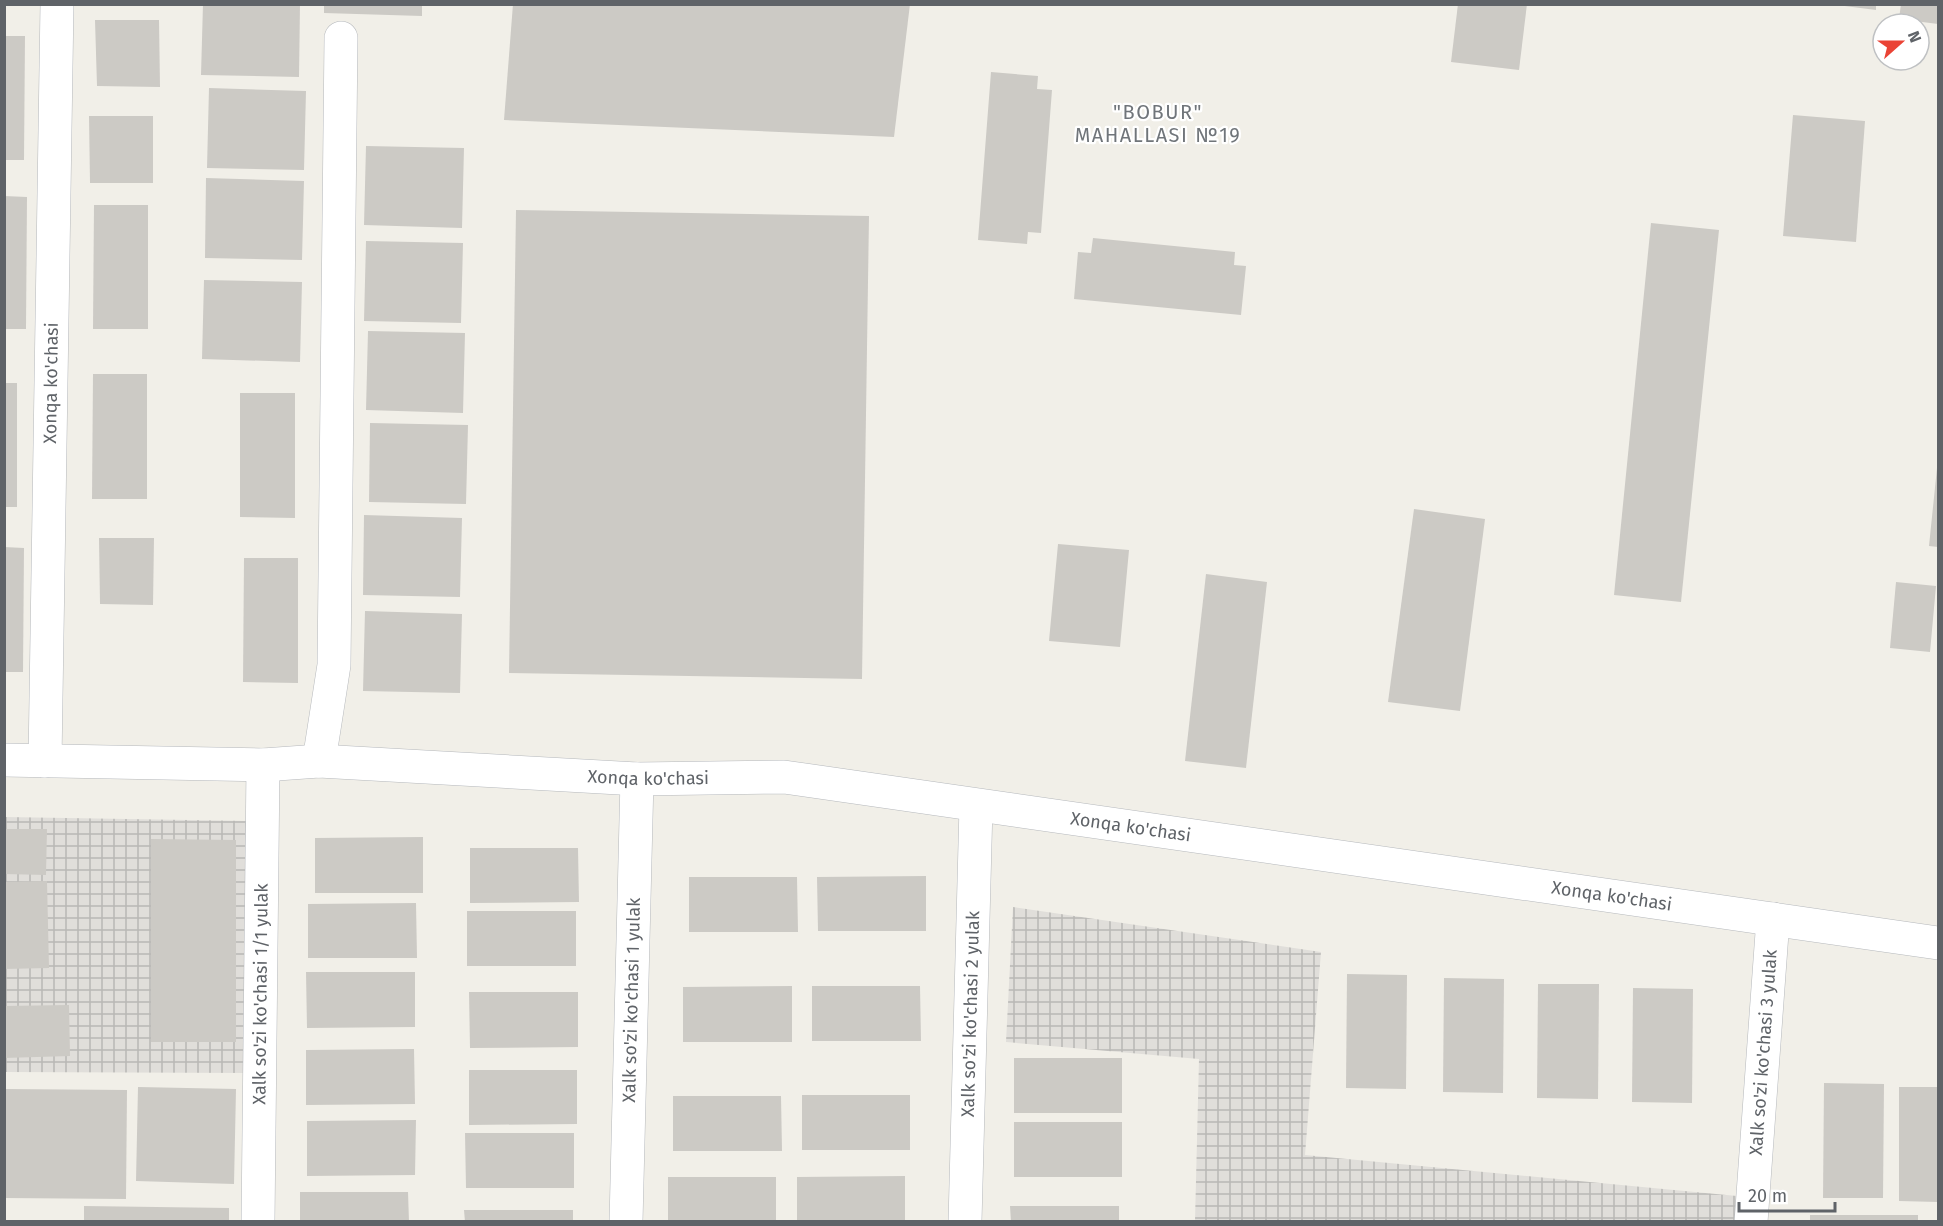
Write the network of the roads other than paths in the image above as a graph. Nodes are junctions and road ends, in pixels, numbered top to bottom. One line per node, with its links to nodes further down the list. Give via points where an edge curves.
1 (57, 4): 4 (street, Xonqa ko'chasi)
2 (341, 38): 5 (street, via 334,665)
3 (4, 760): 4 (street, Xonqa ko'chasi)
4 (45, 761): 6 (street, Xonqa ko'chasi)
5 (319, 761): 6 (street, Xonqa ko'chasi); 7 (street, Xonqa ko'chasi)
6 (263, 765): 11 (street, Xalk so'zi ko'chasi 1/1 yulak)
7 (637, 779): 8 (street, Xonqa ko'chasi, via 784,777); 12 (street, Xalk so'zi ko'chasi 1 yulak)
8 (976, 806): 9 (street, Xonqa ko'chasi); 13 (street, Xalk so'zi ko'chasi 2 yulak)
9 (1773, 919): 10 (street, Xonqa ko'chasi); 14 (street, Xalk so'zi ko'chasi 3 yulak)
10 (1938, 943)
11 (258, 1221)
12 (626, 1221)
13 (965, 1221)
14 (1751, 1221)

